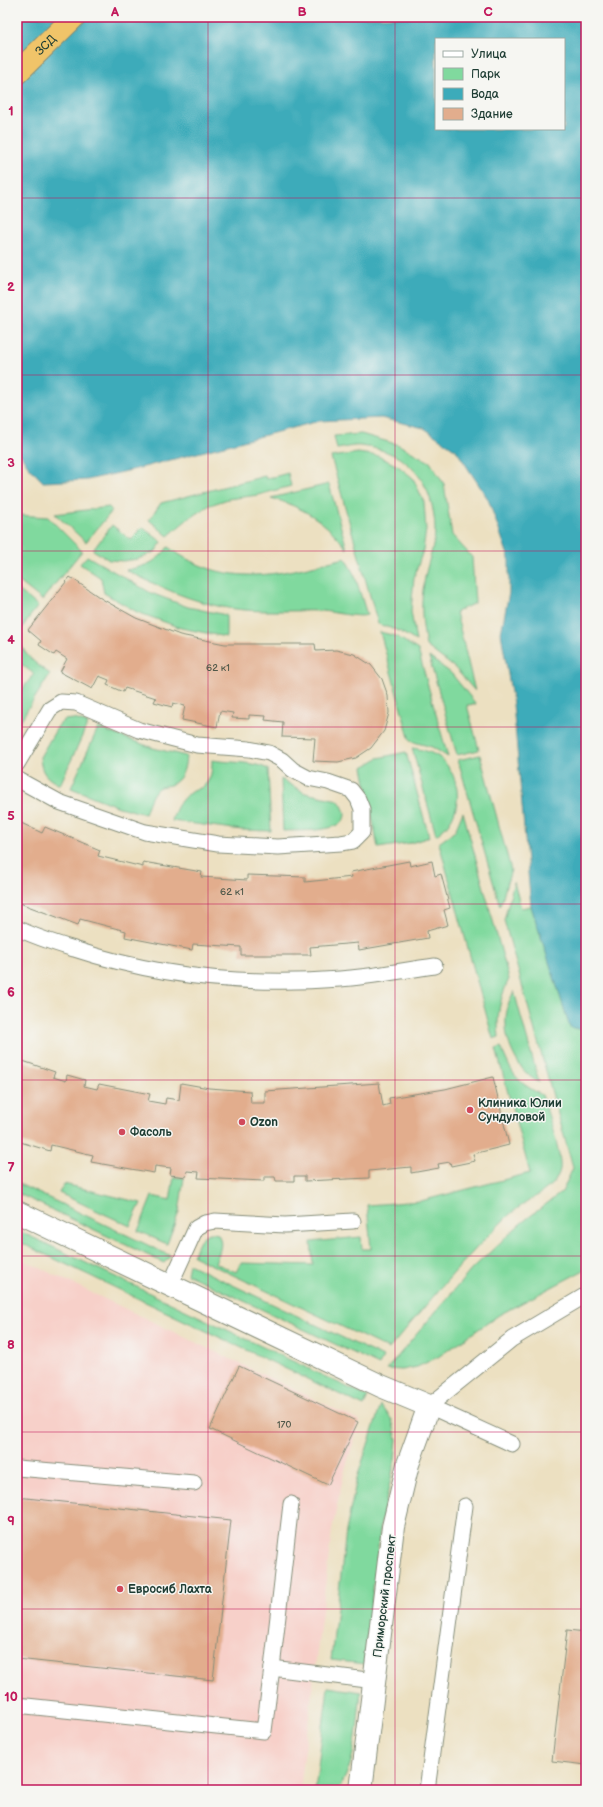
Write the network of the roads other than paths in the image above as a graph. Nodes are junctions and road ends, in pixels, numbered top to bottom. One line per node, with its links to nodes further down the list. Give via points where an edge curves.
1 (74, 17): 2 (highway, ЗСД)
2 (17, 73)
3 (17, 764): 4 (lane, via 50,709 61,702 76,703 139,730 196,745 269,753 308,778 334,783 351,790 362,809 362,832 353,841 341,843 266,847 218,844 145,832 59,802)
4 (17, 779)
5 (17, 928): 6 (lane, via 33,936 96,956 159,972 216,978 278,982 341,979)
6 (436, 966)
7 (17, 1212): 9 (street)
8 (353, 1221): 9 (lane, via 285,1224 215,1221 205,1223 196,1228)
9 (170, 1285): 11 (street, via 381,1386)
10 (586, 1295): 11 (lane, via 512,1339)
11 (429, 1406): 12 (lane); 18 (street, Приморский проспект, via 408,1464 393,1527)
12 (512, 1444)
13 (17, 1468): 14 (lane)
14 (194, 1483)
15 (291, 1504): 17 (lane)
16 (465, 1506): 21 (lane)
17 (272, 1668): 18 (lane); 19 (lane, via 264,1731)
18 (375, 1681): 20 (street, Приморский проспект)
19 (17, 1705)
20 (361, 1790)
21 (427, 1790)

